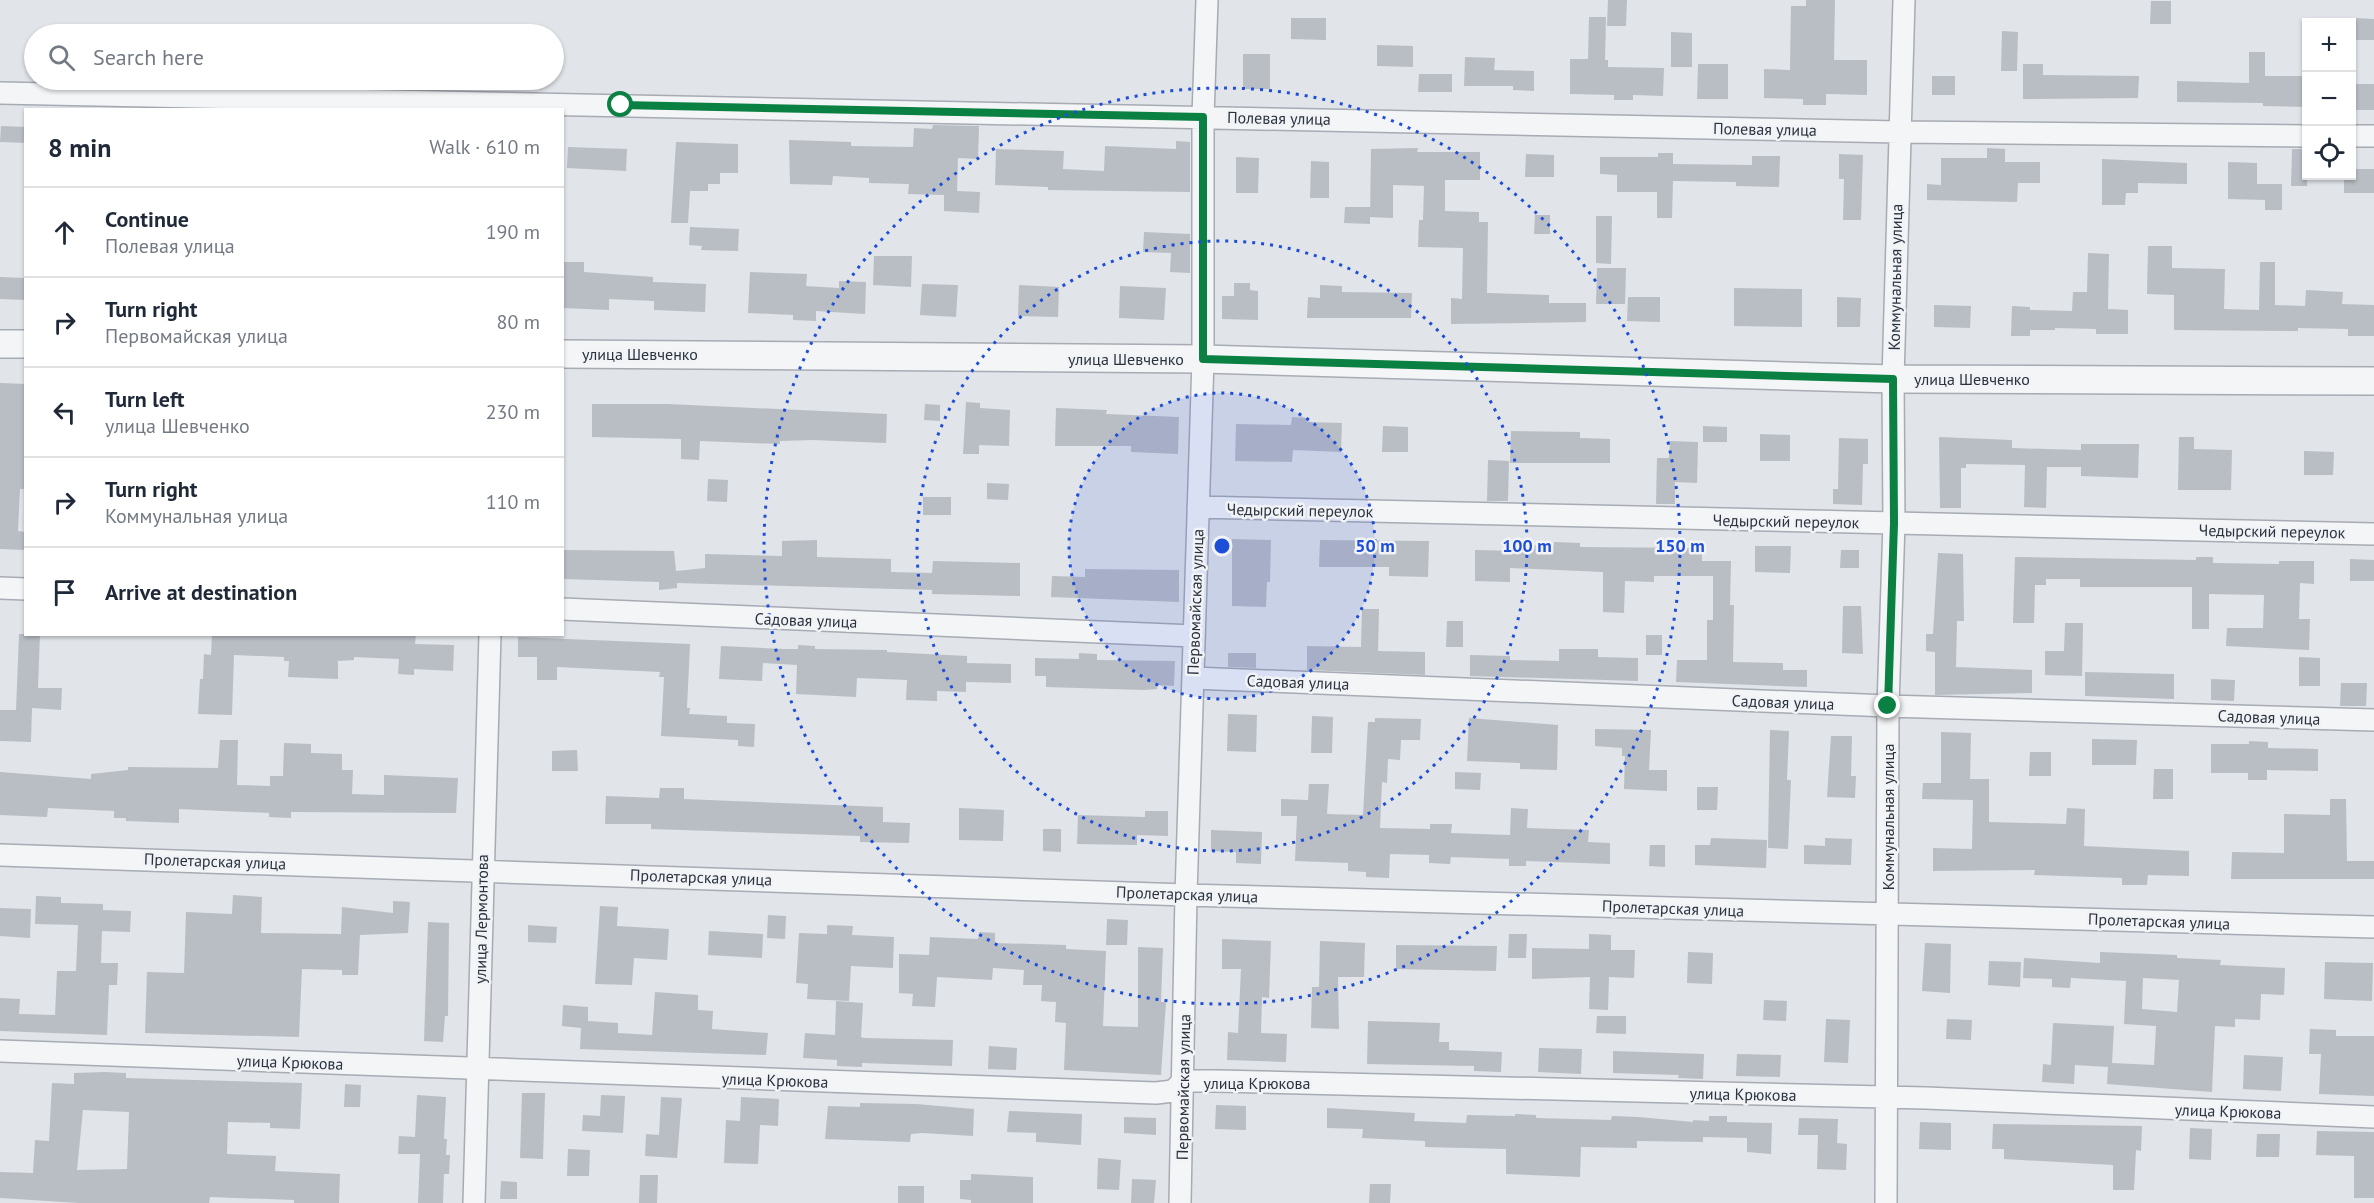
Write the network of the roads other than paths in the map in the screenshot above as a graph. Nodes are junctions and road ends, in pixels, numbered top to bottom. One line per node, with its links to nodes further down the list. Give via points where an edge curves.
1 (1207, 0): 5 (street, Первомайская улица)
2 (1904, 0): 6 (street, Коммунальная улица)
3 (0, 93): 4 (street, Полевая улица)
4 (516, 106): 5 (street, Полевая улица)
5 (1203, 117): 6 (street, Полевая улица); 13 (street, Первомайская улица)
6 (1899, 132): 7 (street, Полевая улица); 14 (street, Коммунальная улица)
7 (2302, 136)
8 (2356, 136): 9 (street)
9 (2374, 136)
10 (0, 344): 11 (street)
11 (24, 344)
12 (564, 354): 13 (street, улица Шевченко)
13 (1203, 359): 14 (street, улица Шевченко); 16 (street, Первомайская улица)
14 (1893, 379): 15 (street, улица Шевченко); 17 (street, Коммунальная улица)
15 (2374, 381)
16 (1198, 507): 17 (street, Чедырский переулок); 23 (street, Первомайская улица)
17 (1894, 523): 18 (street, Чедырский переулок); 25 (street, Коммунальная улица)
18 (2374, 534)
19 (0, 588): 20 (street)
20 (24, 589)
21 (564, 609): 23 (street, Садовая улица)
22 (490, 636): 28 (street, улица Лермонтова)
23 (1194, 636): 24 (street, Первомайская улица)
24 (1193, 678): 25 (street, Садовая улица); 29 (street, Первомайская улица)
25 (1888, 706): 26 (street, Садовая улица); 30 (street, Коммунальная улица)
26 (2374, 720)
27 (0, 855): 28 (street, Пролетарская улица)
28 (481, 869): 29 (street, Пролетарская улица); 33 (street, улица Лермонтова)
29 (1186, 895): 30 (street, Пролетарская улица); 34 (street, Первомайская улица)
30 (1888, 914): 31 (street, Пролетарская улица); 35 (street, Коммунальная улица)
31 (2374, 927)
32 (0, 1052): 33 (street, улица Крюкова)
33 (480, 1069): 34 (street, улица Крюкова, via 1156,1093 1173,1091); 37 (street, улица Лермонтова)
34 (1183, 1081): 35 (street, улица Крюкова); 38 (street, Первомайская улица)
35 (1887, 1097): 36 (street, улица Крюкова); 39 (street, Коммунальная улица)
36 (2374, 1117)
37 (474, 1203)
38 (1180, 1203)
39 (1886, 1203)

